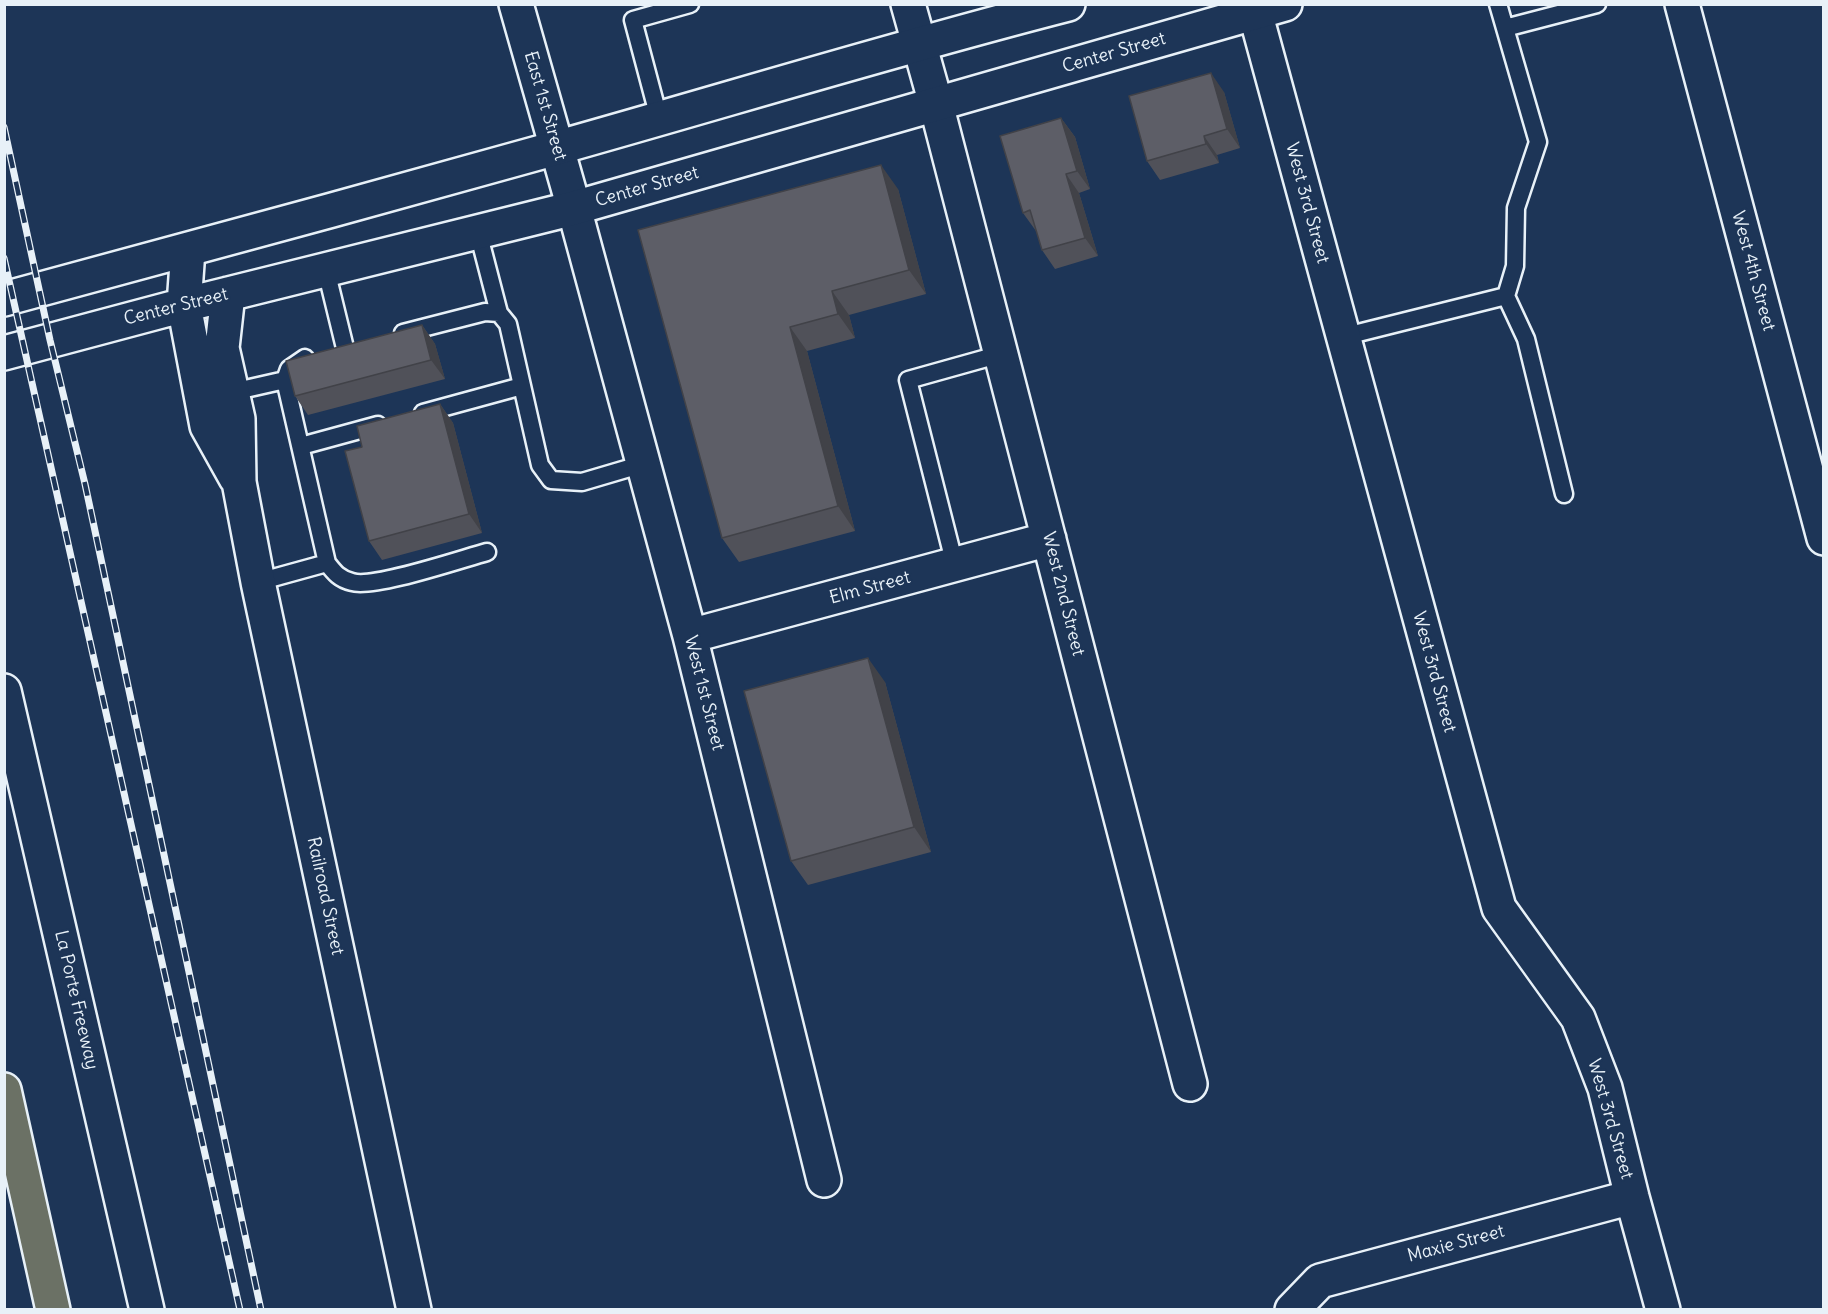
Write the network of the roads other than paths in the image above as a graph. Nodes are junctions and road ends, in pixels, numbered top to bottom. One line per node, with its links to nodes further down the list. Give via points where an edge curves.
1 (516, 4): 14 (street, East 1st Street)
2 (690, 4): 13 (lane, via 633,20)
3 (908, 4): 11 (street, West 2nd Street)
4 (1068, 4): 9 (street)
5 (1498, 4): 10 (lane)
6 (1597, 4): 10 (lane)
7 (1682, 4): 37 (street, West 4th Street)
8 (1266, 7): 12 (street, Center Street); 25 (street, West 3rd Street)
9 (990, 15): 11 (street)
10 (1505, 28): 20 (lane, via 1538,142 1516,208 1515,266)
11 (919, 43): 12 (street, West 2nd Street); 13 (street)
12 (936, 104): 15 (street, Center Street); 27 (street, West 2nd Street)
13 (659, 118): 14 (street)
14 (556, 148): 15 (street, East 1st Street); 17 (street)
15 (574, 208): 16 (street, Center Street); 34 (street, West 1st Street)
16 (478, 232): 18 (street, Center Street); 23 (lane)
17 (188, 250): 21 (street); 22 (street, Railroad Street)
18 (326, 270): 19 (street, Center Street); 28 (lane, via 350,347 307,357 289,369)
19 (228, 294): 22 (street, Center Street); 30 (street, Railroad Street, via 222,348)
20 (1506, 296): 25 (lane); 36 (lane, via 1526,339)
21 (4, 298)
22 (184, 305): 26 (street, Center Street); 35 (street, Railroad Street, via 207,426)
23 (499, 313): 24 (lane, via 485,312); 29 (lane, via 508,324)
24 (388, 337)
25 (1342, 337): 48 (street, West 3rd Street, via 1499,908 1578,1018 1605,1088)
26 (4, 352)
27 (1001, 354): 38 (street, West 2nd Street); 41 (lane, via 908,381)
28 (285, 380): 30 (lane); 33 (lane)
29 (522, 386): 31 (lane); 34 (lane, via 540,465 551,480 582,482)
30 (232, 392): 35 (street, Railroad Street, via 238,419)
31 (411, 416)
32 (389, 422): 33 (lane)
33 (301, 446): 40 (lane)
34 (643, 464): 43 (street, West 1st Street)
35 (239, 482): 42 (street, Railroad Street)
36 (1564, 494)
37 (1824, 538)
38 (1049, 539): 41 (street, Elm Street); 45 (street, West 2nd Street)
39 (487, 552): 40 (lane, via 374,584 353,583 336,576)
40 (327, 562): 42 (lane)
41 (955, 565): 43 (street, Elm Street)
42 (258, 582): 51 (street, Railroad Street)
43 (690, 636): 47 (street, West 1st Street)
44 (4, 691): 50 (street, La Porte Freeway)
45 (1190, 1084)
46 (4, 1090): 49 (highway)
47 (824, 1180)
48 (1632, 1197): 52 (street, Maxie Street, via 1320,1281); 53 (street, West 3rd Street)
49 (53, 1310)
50 (147, 1310)
51 (414, 1310)
52 (1292, 1310)
53 (1663, 1310)

